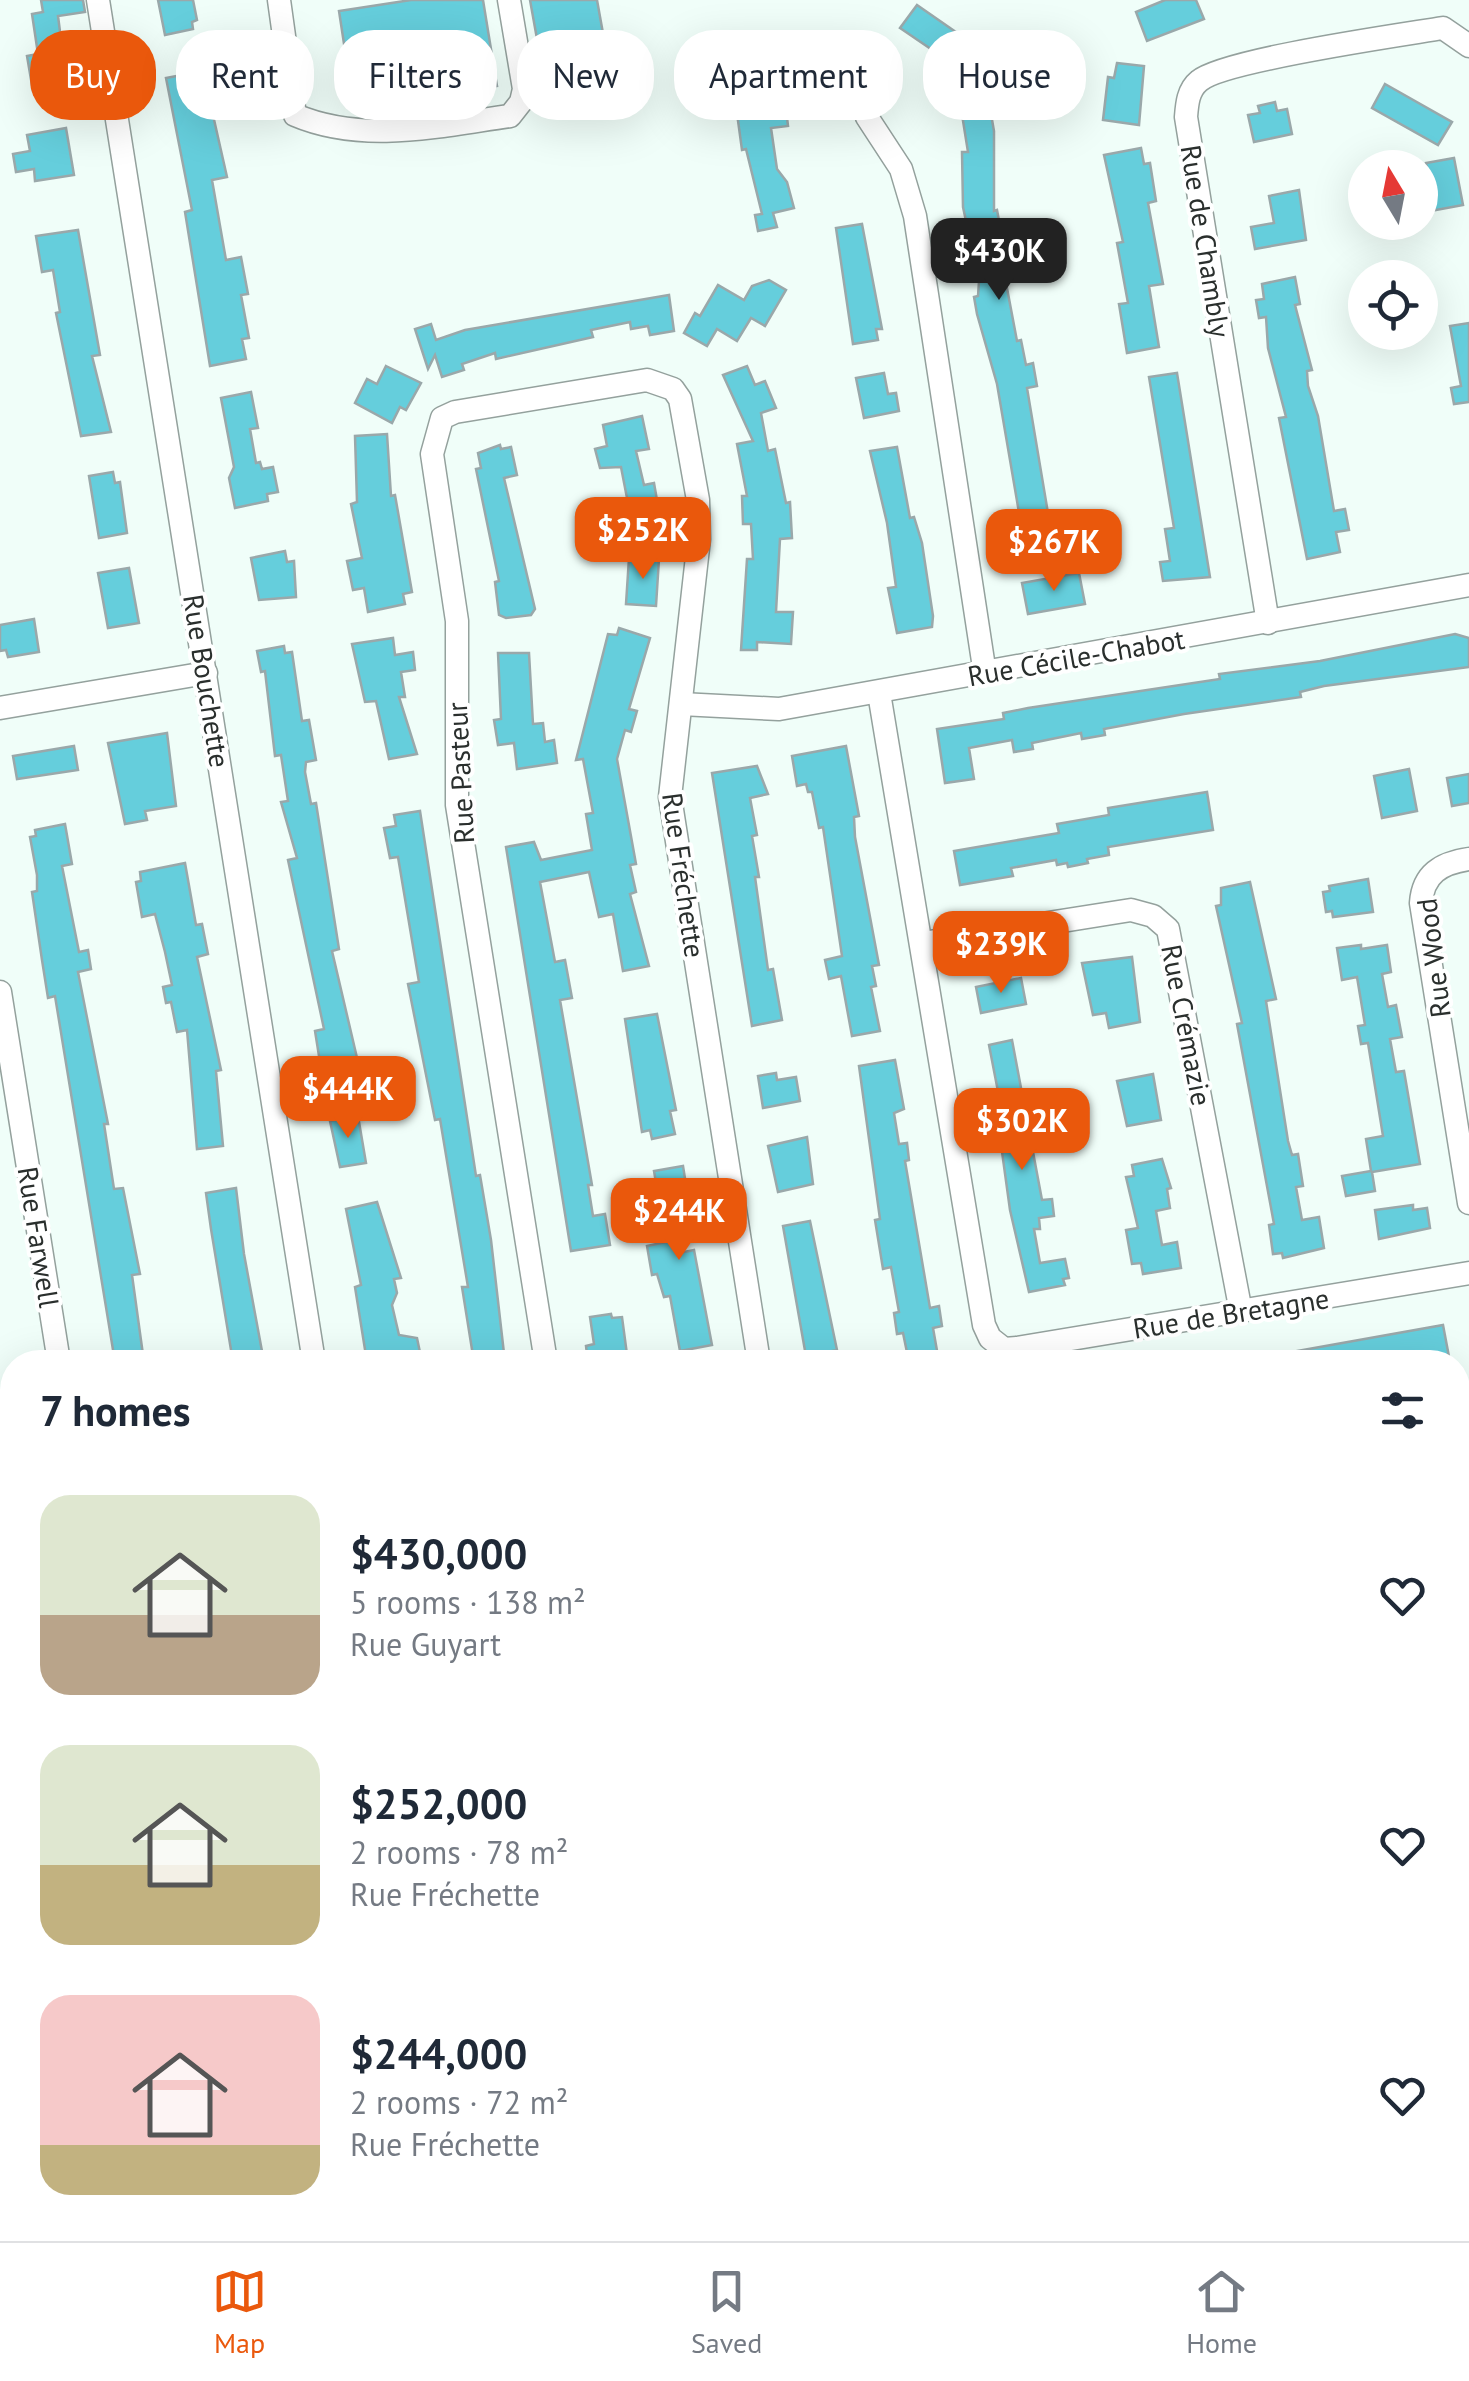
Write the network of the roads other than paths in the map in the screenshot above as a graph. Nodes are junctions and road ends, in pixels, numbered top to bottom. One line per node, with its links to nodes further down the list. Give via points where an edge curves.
1 (279, 0): 2 (street, via 295,114 325,128 405,132 510,116 522,102)
2 (509, 0)
3 (98, 3): 9 (street, Rue Bouchette)
4 (1469, 46): 8 (street, Rue de Chambly, via 1443,28 1334,47 1221,70 1188,96 1186,117)
5 (868, 120): 10 (street, via 910,190)
6 (673, 389): 12 (street, Rue Fréchette, via 684,412 700,518); 22 (street, Rue Pasteur, via 627,381 455,412 442,418 433,440 457,621 456,805)
7 (1469, 586): 8 (street, Rue Cécile-Chabot)
8 (1268, 623): 10 (street, Rue Cécile-Chabot)
9 (206, 673): 13 (street); 21 (street, Rue Bouchette)
10 (985, 674): 11 (street, Rue Cécile-Chabot)
11 (879, 693): 12 (street, Rue Cécile-Chabot, via 754,711); 15 (street, Rue de Bretagne)
12 (681, 704): 23 (street, Rue Fréchette, via 672,818)
13 (0, 708)
14 (1469, 858): 17 (street, Rue Wood, via 1430,875 1421,903)
15 (923, 942): 19 (street, Rue Crémazie, via 1131,910 1168,929); 19 (street, Rue de Bretagne, via 990,1338 1004,1349 1017,1348)
16 (0, 992): 20 (street, Rue Farwell)
17 (1469, 1203)
18 (1469, 1274): 19 (street, Rue de Bretagne)
19 (1241, 1312)
20 (57, 1350)
21 (312, 1350)
22 (544, 1350)
23 (756, 1350)

